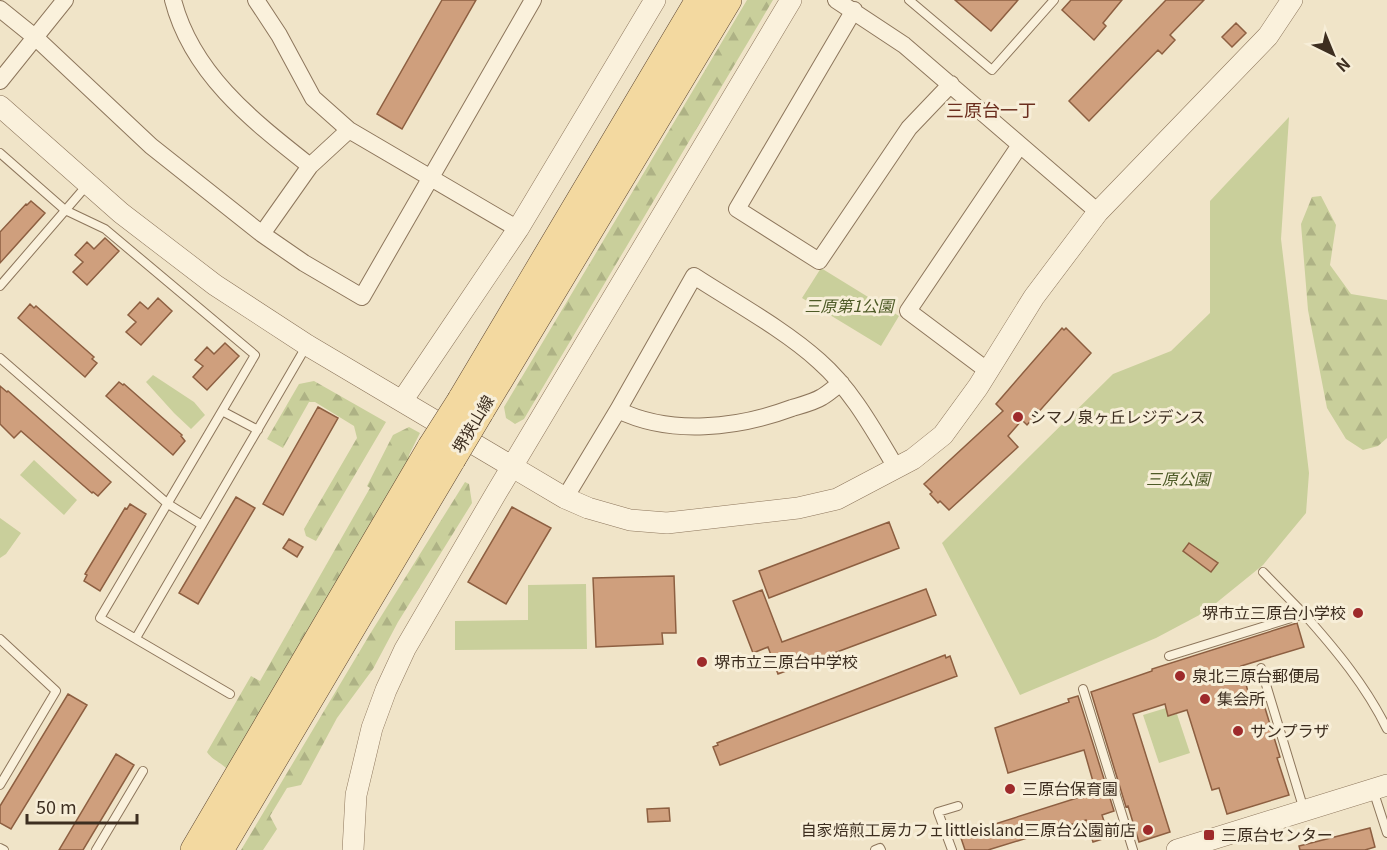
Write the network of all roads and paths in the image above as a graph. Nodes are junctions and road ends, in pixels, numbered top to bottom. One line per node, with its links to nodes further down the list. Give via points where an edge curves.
1 (66, 0): 15 (street)
2 (173, 0): 22 (street, via 187,37 209,75 259,125)
3 (256, 0): 19 (street, via 313,98)
4 (533, 0): 23 (street)
5 (655, 0): 27 (street)
6 (699, 0): 36 (main road, 堺狭山線)
7 (728, 0): 36 (main road, 堺狭山線)
8 (790, 0): 41 (street)
9 (836, 0): 14 (street)
10 (909, 0): 11 (lane, via 992,70)
11 (1054, 0)
12 (1292, 0): 26 (street, via 1268,36)
13 (0, 9): 15 (street)
14 (854, 10): 17 (street); 17 (street, via 737,208 819,261 909,128)
15 (36, 38): 16 (street); 28 (street, via 151,146)
16 (0, 81)
17 (951, 84): 20 (street)
18 (0, 106): 24 (street)
19 (349, 130): 22 (street); 23 (street)
20 (1020, 145): 26 (street); 33 (street, via 908,311)
21 (0, 153): 25 (lane)
22 (310, 166): 28 (street)
23 (431, 177): 27 (street); 28 (street, via 362,297)
24 (89, 184): 25 (lane); 30 (street, via 173,255)
25 (65, 210): 29 (lane); 38 (lane, via 105,229 255,355)
26 (1098, 212): 33 (street, via 1034,297)
27 (518, 229): 35 (street)
28 (262, 234)
29 (0, 286)
30 (307, 345): 35 (street); 39 (lane)
31 (0, 358): 32 (lane)
32 (5, 366): 44 (lane)
33 (988, 371): 42 (street, via 943,435)
34 (841, 383): 37 (street, via 822,398 767,417 719,426 672,425 636,419); 37 (street, via 819,360 694,276); 42 (street)
35 (402, 400): 41 (street)
36 (470, 406): 40 (main road, 堺狭山線, bridge)
37 (618, 410): 43 (street)
38 (222, 411): 39 (lane); 44 (lane)
39 (258, 430): 45 (lane)
40 (442, 453): 64 (main road, 堺狭山線); 65 (main road, 堺狭山線)
41 (512, 467): 43 (street); 66 (street, via 405,649 386,690 372,728 356,795)
42 (897, 468): 43 (street, via 837,500 667,523 630,520)
43 (565, 498)
44 (168, 504): 45 (lane); 48 (lane, via 100,618)
45 (202, 525): 48 (lane)
46 (1263, 572): 47 (lane)
47 (1304, 614): 50 (lane); 54 (lane, via 1373,700)
48 (136, 638): 53 (lane)
49 (0, 639): 56 (lane, via 56,691)
50 (1169, 656)
51 (1261, 668): 59 (lane)
52 (1083, 689): 70 (lane)
53 (230, 694)
54 (1387, 729)
55 (143, 771): 63 (lane)
56 (0, 785)
57 (1380, 787): 59 (street); 60 (lane)
58 (958, 806): 69 (lane, via 938,812)
59 (1305, 811): 71 (street)
60 (1387, 834)
61 (0, 848): 62 (lane)
62 (4, 850)
63 (96, 850)
64 (194, 850)
65 (220, 850)
66 (353, 850)
67 (875, 850): 68 (lane)
68 (881, 850)
69 (952, 850)
70 (1133, 850)
71 (1177, 850)

